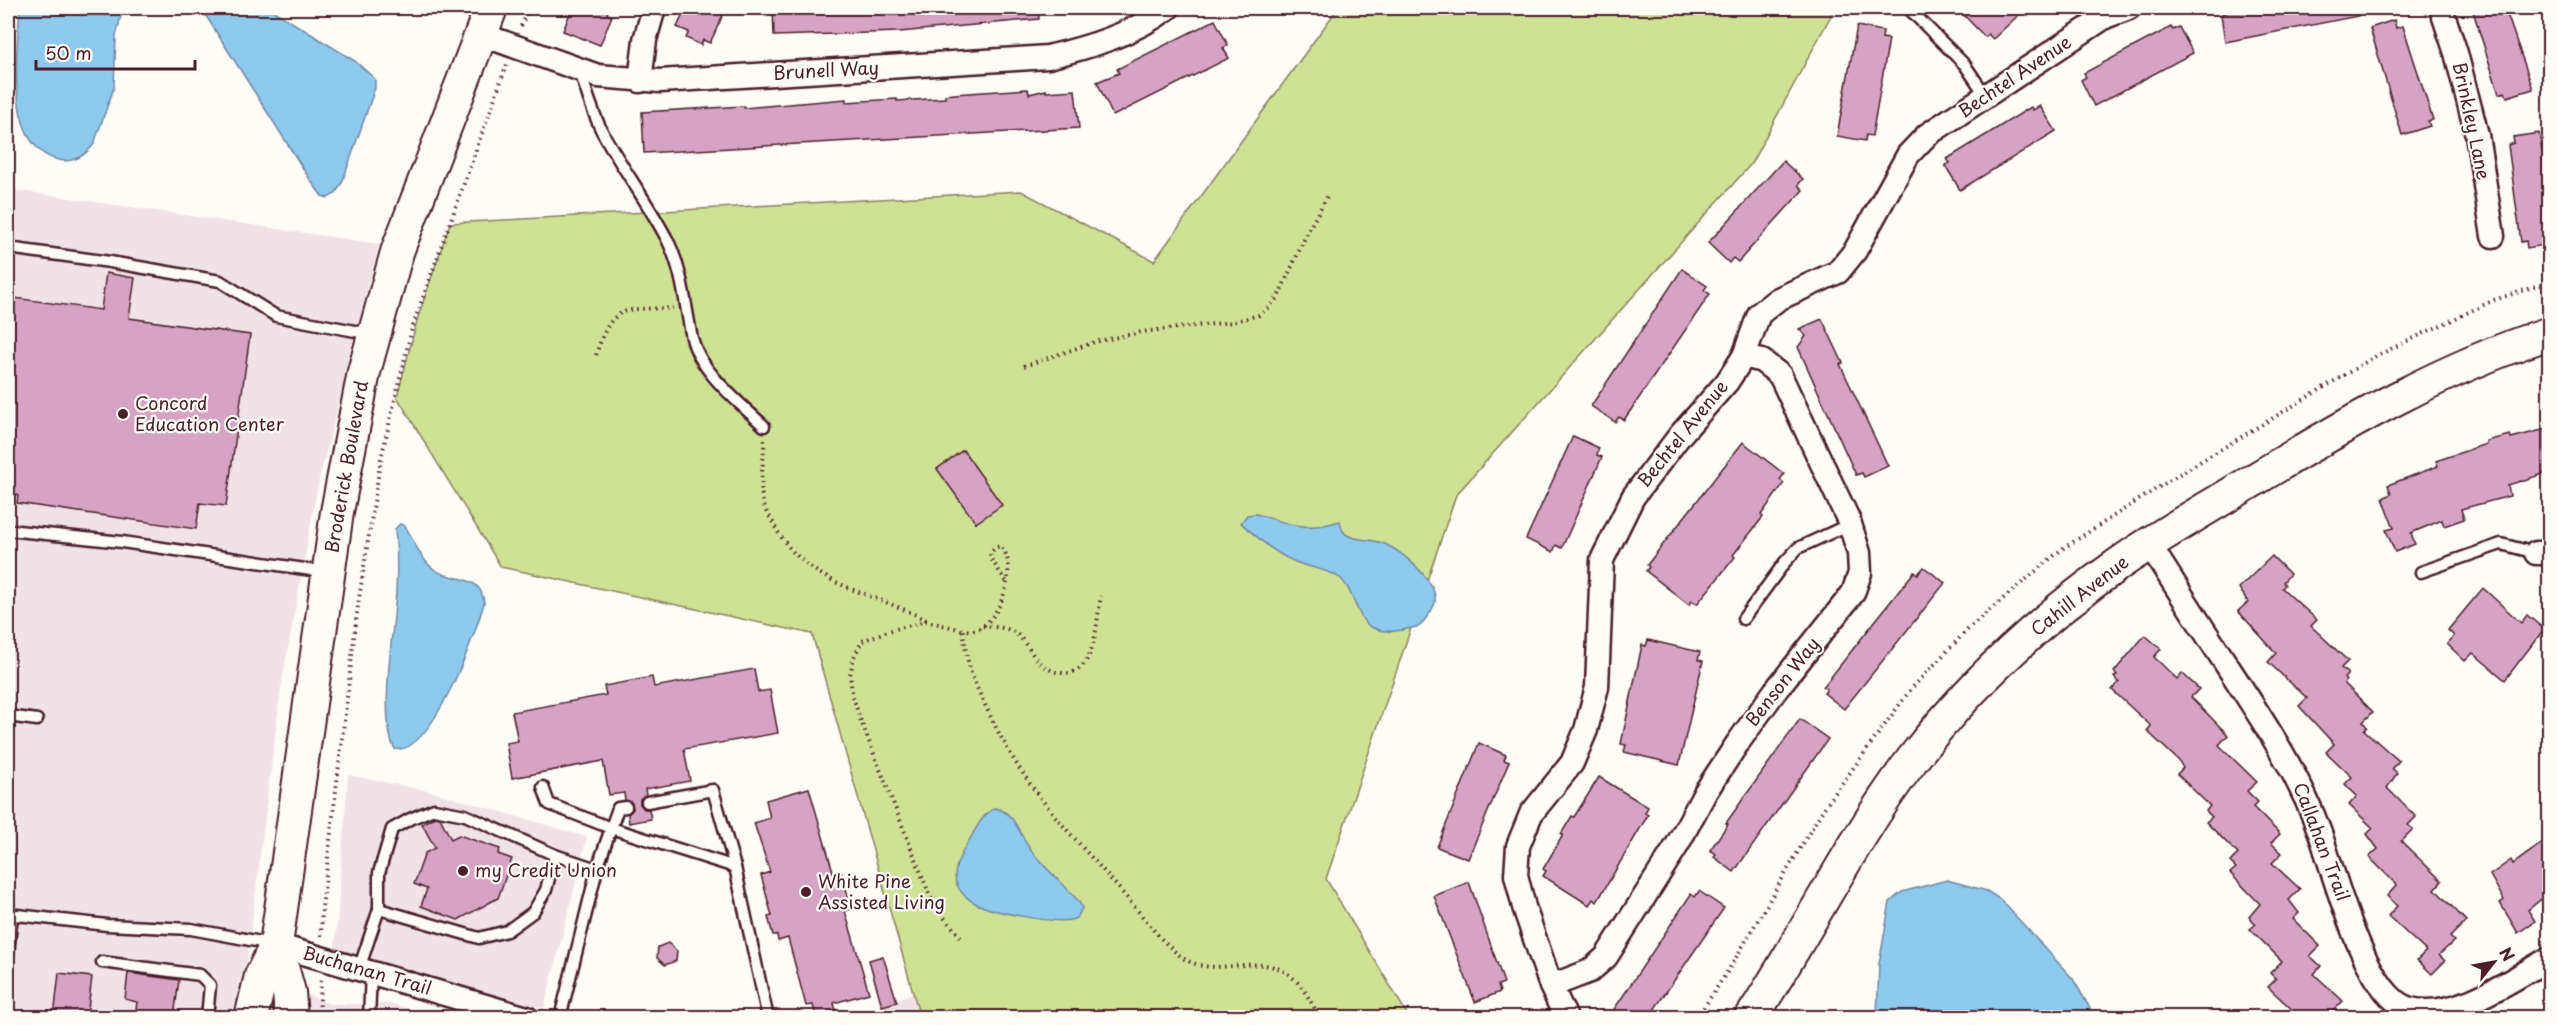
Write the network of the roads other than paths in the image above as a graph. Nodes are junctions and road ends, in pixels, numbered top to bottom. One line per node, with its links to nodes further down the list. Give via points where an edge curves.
1 (654, 8): 9 (street)
2 (1168, 8): 9 (street, Brunell Way, via 1133,29 1091,46 1048,57)
3 (1908, 8): 10 (lane, via 1965,65)
4 (2129, 8): 6 (street, Bechtel Avenue)
5 (2441, 8): 11 (street, Brinkley Lane, via 2477,135)
6 (2102, 12): 10 (street, Bechtel Avenue)
7 (486, 21): 8 (street, Brunell Way, via 513,47); 14 (street, Broderick Boulevard, via 397,252)
8 (580, 70): 9 (street, Brunell Way); 16 (lane, via 604,134 669,244 683,286 693,339 711,373)
9 (639, 81)
10 (1986, 96): 15 (street, Bechtel Avenue, via 1927,135 1908,155 1855,251 1838,272 1778,299 1760,314)
11 (2493, 236)
12 (8, 248): 14 (lane, via 220,281 276,316)
13 (2550, 333): 19 (street, Cahill Avenue, via 2477,360 2396,397)
14 (373, 334): 22 (street, Broderick Boulevard)
15 (1744, 356): 17 (street, Benson Way, via 1762,361 1780,375); 40 (street, Bechtel Avenue, via 1633,497 1602,560 1597,687 1586,730 1572,763 1531,814 1518,846 1516,875)
16 (764, 426)
17 (1850, 524): 23 (lane, via 1798,548); 40 (street, Benson Way, via 1860,573 1853,593 1737,744 1606,957 1590,971)
18 (8, 530): 22 (lane, via 122,542)
19 (2149, 544): 37 (street, Callahan Trail, via 2290,763 2317,824 2360,948 2383,990 2407,1008 2446,1009 2470,1001); 49 (street, Cahill Avenue, via 2035,630 1987,675 1934,734 1876,812)
20 (2543, 553): 21 (lane, via 2501,544)
21 (2421, 572)
22 (329, 573): 35 (street, Broderick Boulevard)
23 (1743, 619)
24 (8, 716): 25 (lane)
25 (37, 720)
26 (543, 788): 29 (lane, via 549,804)
27 (647, 802): 31 (lane, via 713,790)
28 (627, 807): 29 (lane, via 618,808)
29 (611, 828): 31 (lane); 32 (lane)
30 (555, 855): 32 (lane); 33 (lane, via 546,890 533,912 507,931 479,939); 33 (lane, via 465,815 434,809 392,829 379,873)
31 (735, 867): 47 (lane)
32 (597, 869): 46 (lane)
33 (380, 909): 39 (lane)
34 (10, 915): 35 (lane, via 191,929); 36 (lane)
35 (276, 945): 39 (street, Buchanan Trail); 42 (street, Broderick Boulevard, via 261,976); 43 (street, Broderick Boulevard, via 289,992)
36 (8, 952)
37 (2550, 958)
38 (102, 963): 41 (lane, via 200,975 210,985)
39 (365, 971): 44 (lane); 45 (street, Buchanan Trail)
40 (1551, 986): 48 (street, Bechtel Avenue)
41 (207, 1017)
42 (251, 1017)
43 (291, 1017)
44 (369, 1017)
45 (527, 1017)
46 (560, 1017)
47 (768, 1017)
48 (1566, 1017)
49 (1751, 1017)

